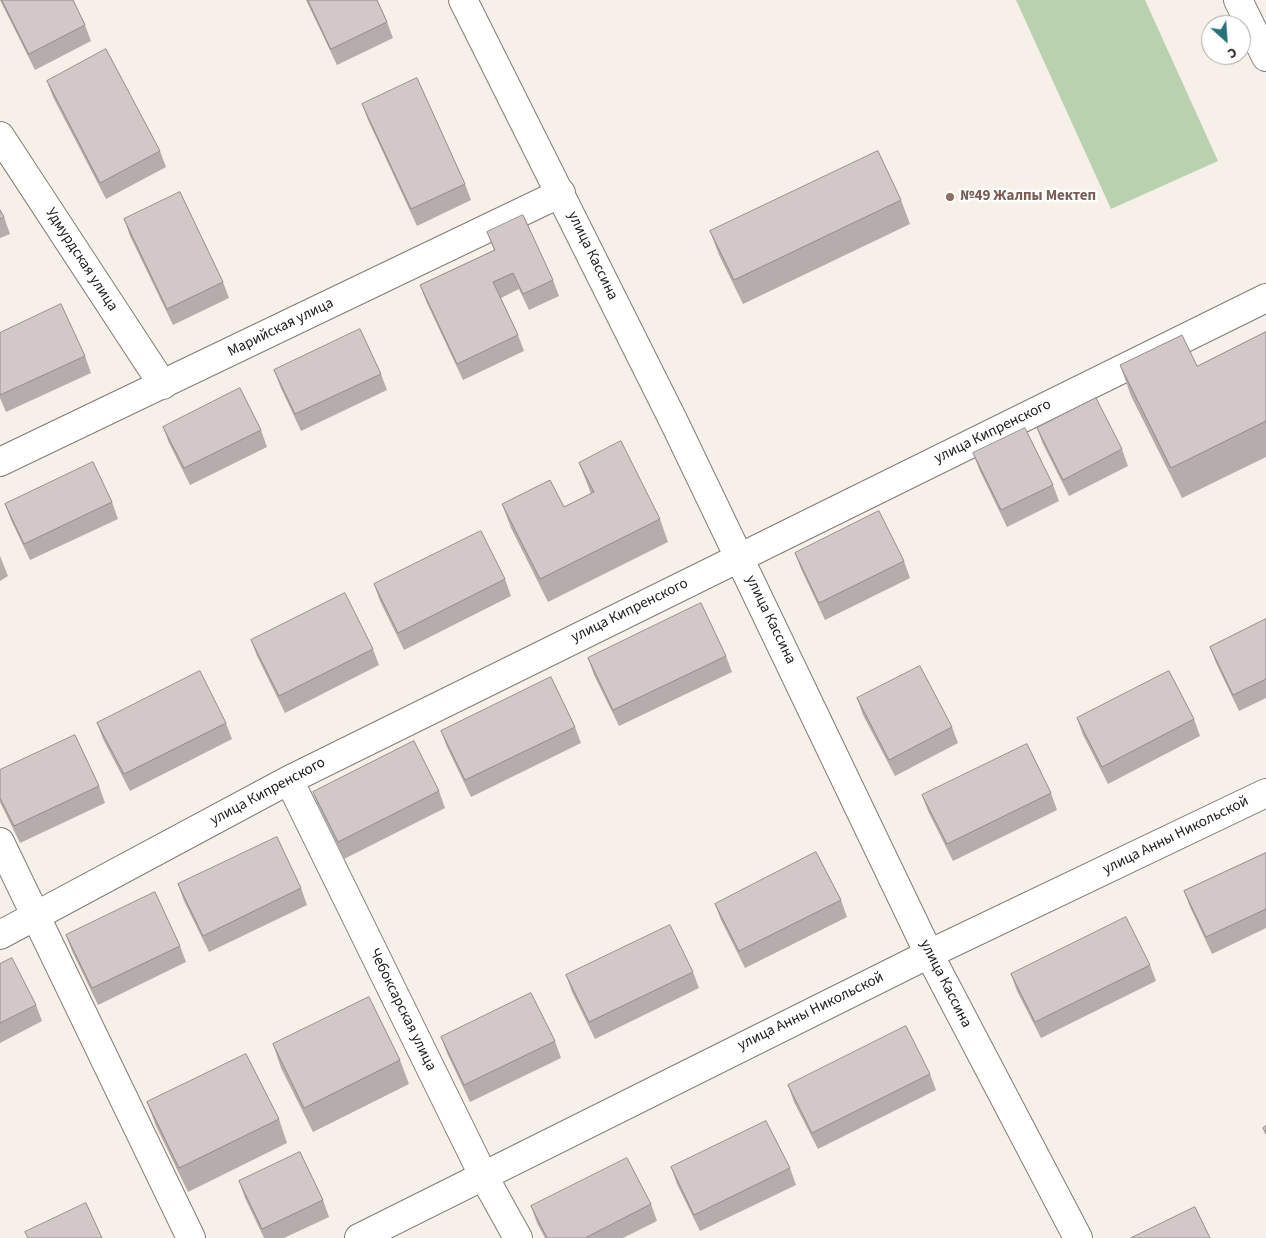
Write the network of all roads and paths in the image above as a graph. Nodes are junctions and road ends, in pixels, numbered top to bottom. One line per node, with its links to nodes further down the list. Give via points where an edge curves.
1 (463, 0): 5 (street, улица Кассина)
2 (1238, 0): 3 (street)
3 (1266, 57)
4 (0, 136): 7 (street, Удмурдская улица)
5 (561, 193): 7 (street, Марийская улица); 9 (street, улица Кассина)
6 (1266, 298): 9 (street, улица Кипренского)
7 (163, 385): 8 (street, Марийская улица)
8 (0, 462)
9 (739, 556): 10 (street, улица Кипренского); 15 (street, улица Кассина)
10 (289, 780): 13 (street, улица Кипренского); 16 (street, Чебоксарская улица)
11 (1266, 793): 15 (street, улица Анны Никольской)
12 (0, 842): 13 (street)
13 (36, 916): 14 (street, улица Кипренского); 17 (street)
14 (0, 935)
15 (929, 954): 16 (street, улица Анны Никольской); 20 (street, улица Кассина)
16 (483, 1175): 18 (street, улица Анны Никольской); 19 (street, Чебоксарская улица)
17 (191, 1238)
18 (359, 1238)
19 (518, 1238)
20 (1078, 1238)

